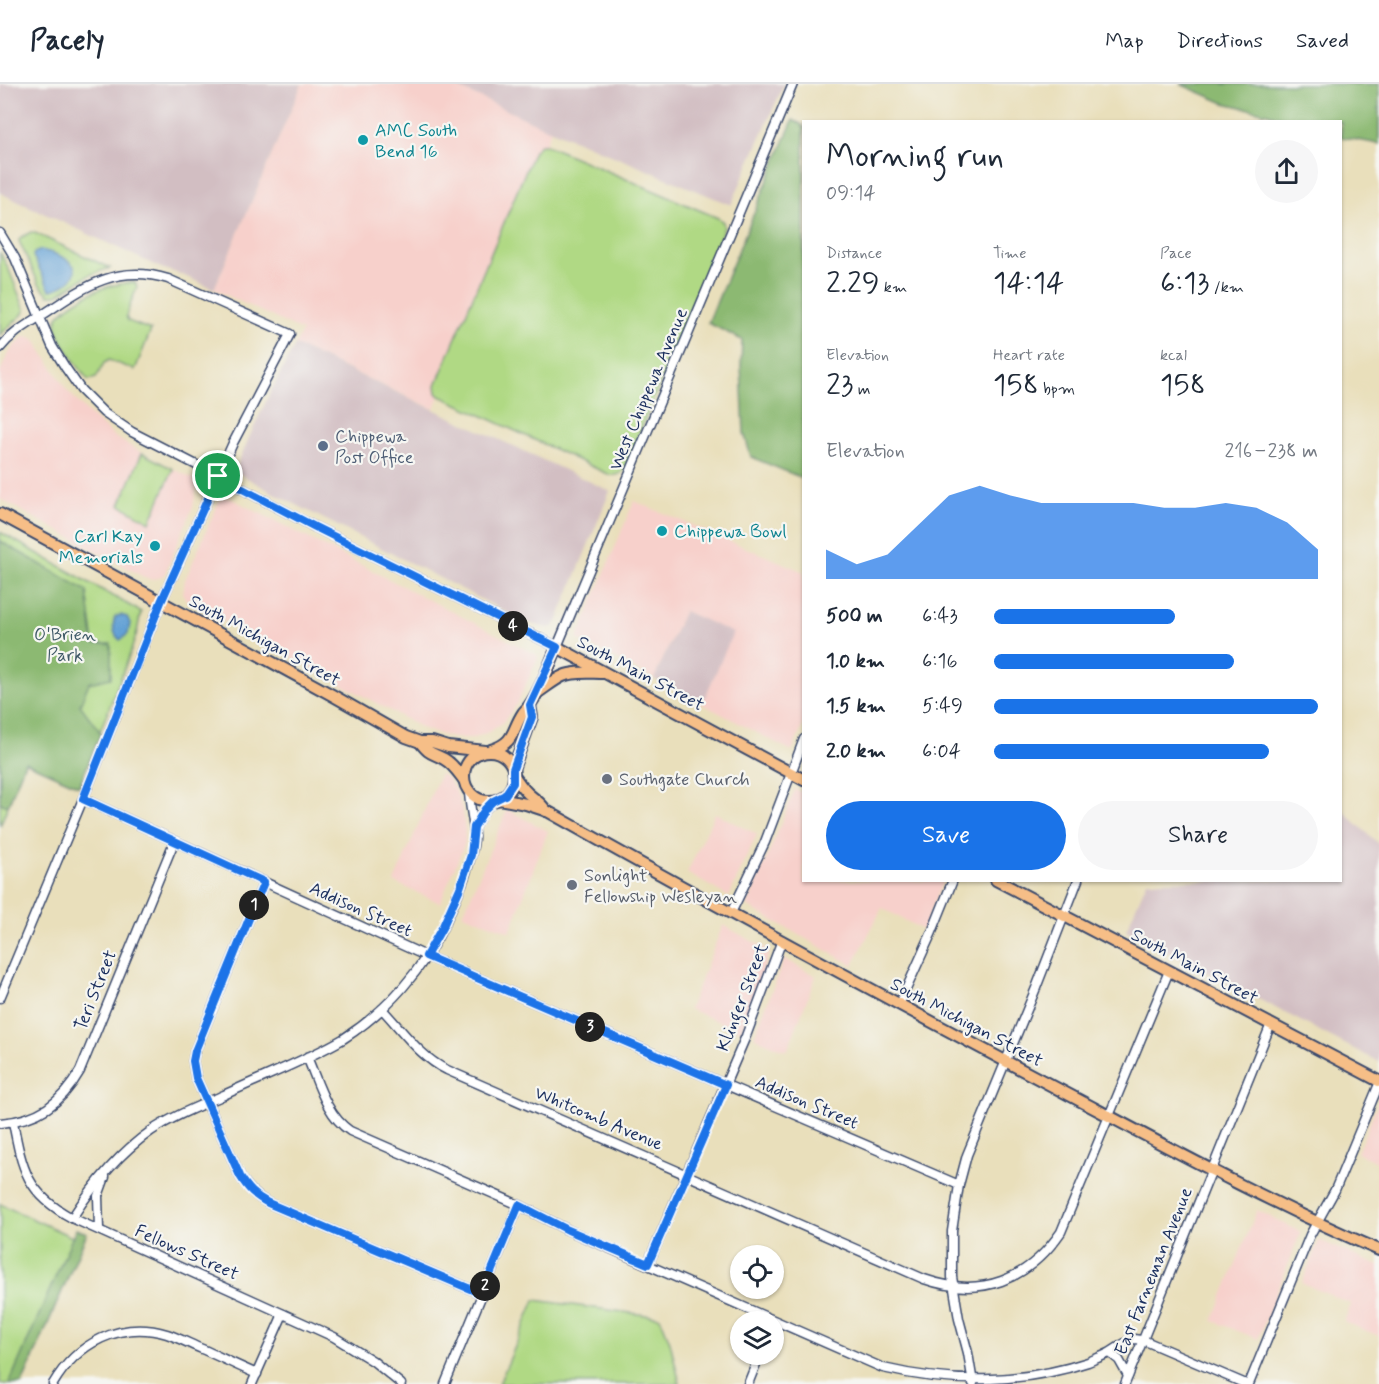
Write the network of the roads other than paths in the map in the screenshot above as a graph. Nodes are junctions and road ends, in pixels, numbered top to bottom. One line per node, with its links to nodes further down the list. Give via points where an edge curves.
1 (793, 84): 8 (street, West Chippewa Avenue)
2 (0, 233): 3 (street, South Main Street, via 15,258)
3 (39, 317): 4 (street, via 14,333); 5 (street, South Main Street, via 65,367 104,413 132,432); 5 (street, via 96,282 116,275 142,273 186,286 290,334)
4 (0, 348)
5 (218, 476): 7 (street); 8 (street, South Main Street)
6 (0, 514): 7 (main road, South Michigan Street)
7 (161, 602): 12 (main road, South Michigan Street); 19 (street)
8 (557, 647): 9 (main road, South Main Street); 10 (main road, West Chippewa Avenue)
9 (607, 673): 10 (main road, via 567,675); 16 (main road, South Main Street)
10 (536, 694): 11 (main road, West Chippewa Avenue)
11 (530, 705): 14 (main road, West Chippewa Avenue, via 510,739 500,748); 15 (main road, West Chippewa Avenue, via 532,717)
12 (420, 742): 14 (main road, South Michigan Street); 18 (main road, South Michigan Street, via 428,753 456,769)
13 (802, 744): 16 (street)
14 (488, 751): 15 (main road, via 509,760); 18 (main road, via 477,754 466,766)
15 (514, 773): 20 (main road, via 510,790); 21 (main road, South Michigan Street, via 521,786)
16 (790, 773): 17 (main road, South Main Street); 28 (street, via 765,842)
17 (802, 779)
18 (467, 785): 20 (main road, via 479,799); 22 (street)
19 (83, 799): 23 (street, Addison Street); 33 (street)
20 (496, 800): 21 (main road, South Michigan Street); 22 (street)
21 (547, 811): 28 (main road, South Michigan Street)
22 (474, 827): 31 (street, via 471,855 460,888)
23 (174, 842): 24 (street, Addison Street); 43 (street, Teri Street, via 80,1071 45,1111)
24 (264, 882): 31 (street, Addison Street); 41 (street, via 195,1051 196,1078)
25 (952, 882): 34 (street)
26 (1000, 882): 29 (main road, South Main Street)
27 (1077, 882): 29 (street)
28 (731, 913): 30 (main road, South Michigan Street)
29 (1063, 916): 32 (main road, South Main Street); 38 (street)
30 (782, 940): 34 (main road, South Michigan Street); 40 (street, Klinger Street)
31 (426, 956): 35 (street); 40 (street, Addison Street)
32 (1169, 971): 36 (main road, South Main Street); 42 (street, Whitcomb Avenue)
33 (0, 998)
34 (899, 1005): 38 (main road, South Michigan Street)
35 (382, 1009): 37 (street, via 342,1039); 47 (street, Whitcomb Avenue, via 438,1065)
36 (1271, 1024): 39 (main road, South Main Street); 46 (street, East Farneman Avenue)
37 (307, 1057): 41 (street); 49 (street, via 328,1106 342,1126)
38 (1006, 1061): 42 (main road, South Michigan Street); 48 (street)
39 (1379, 1083): 51 (street, via 1335,1190)
40 (726, 1085): 47 (street, Klinger Street); 48 (street, Addison Street)
41 (207, 1102): 45 (street, via 157,1127); 56 (street, via 240,1176 261,1199)
42 (1110, 1116): 46 (main road, South Michigan Street); 55 (street, Whitcomb Avenue, via 1065,1226 1045,1253 1004,1280)
43 (13, 1122): 44 (street); 50 (street, Fellows Street, via 25,1173 46,1201)
44 (0, 1123)
45 (108, 1168): 50 (street); 52 (street, via 98,1196)
46 (1212, 1170): 51 (main road, South Michigan Street); 60 (street, East Farneman Avenue)
47 (686, 1174): 54 (street, Klinger Street); 55 (street, Whitcomb Avenue, via 924,1278)
48 (959, 1185): 55 (street, via 952,1231)
49 (519, 1205): 54 (street); 56 (street)
50 (72, 1218): 52 (street, Fellows Street)
51 (1317, 1223): 53 (main road, South Michigan Street); 71 (street)
52 (99, 1229): 58 (street, Fellows Street)
53 (1379, 1250)
54 (648, 1264): 57 (street)
55 (953, 1286): 65 (street)
56 (482, 1294): 69 (street)
57 (752, 1311)
58 (284, 1314): 63 (street); 68 (street, Fellows Street, via 334,1336)
59 (784, 1325): 65 (street, via 901,1374 940,1382)
60 (1143, 1340): 61 (street, via 1134,1339); 64 (street, East Farneman Avenue); 71 (street)
61 (1110, 1353): 64 (street, via 1119,1360); 65 (street, via 1039,1376)
62 (755, 1365): 70 (street)
63 (257, 1374): 66 (street, via 175,1337 133,1331 87,1346); 67 (street)
64 (1126, 1380)
65 (973, 1383)
66 (53, 1384)
67 (252, 1384)
68 (401, 1384)
69 (446, 1384)
70 (747, 1384)
71 (1247, 1384)

